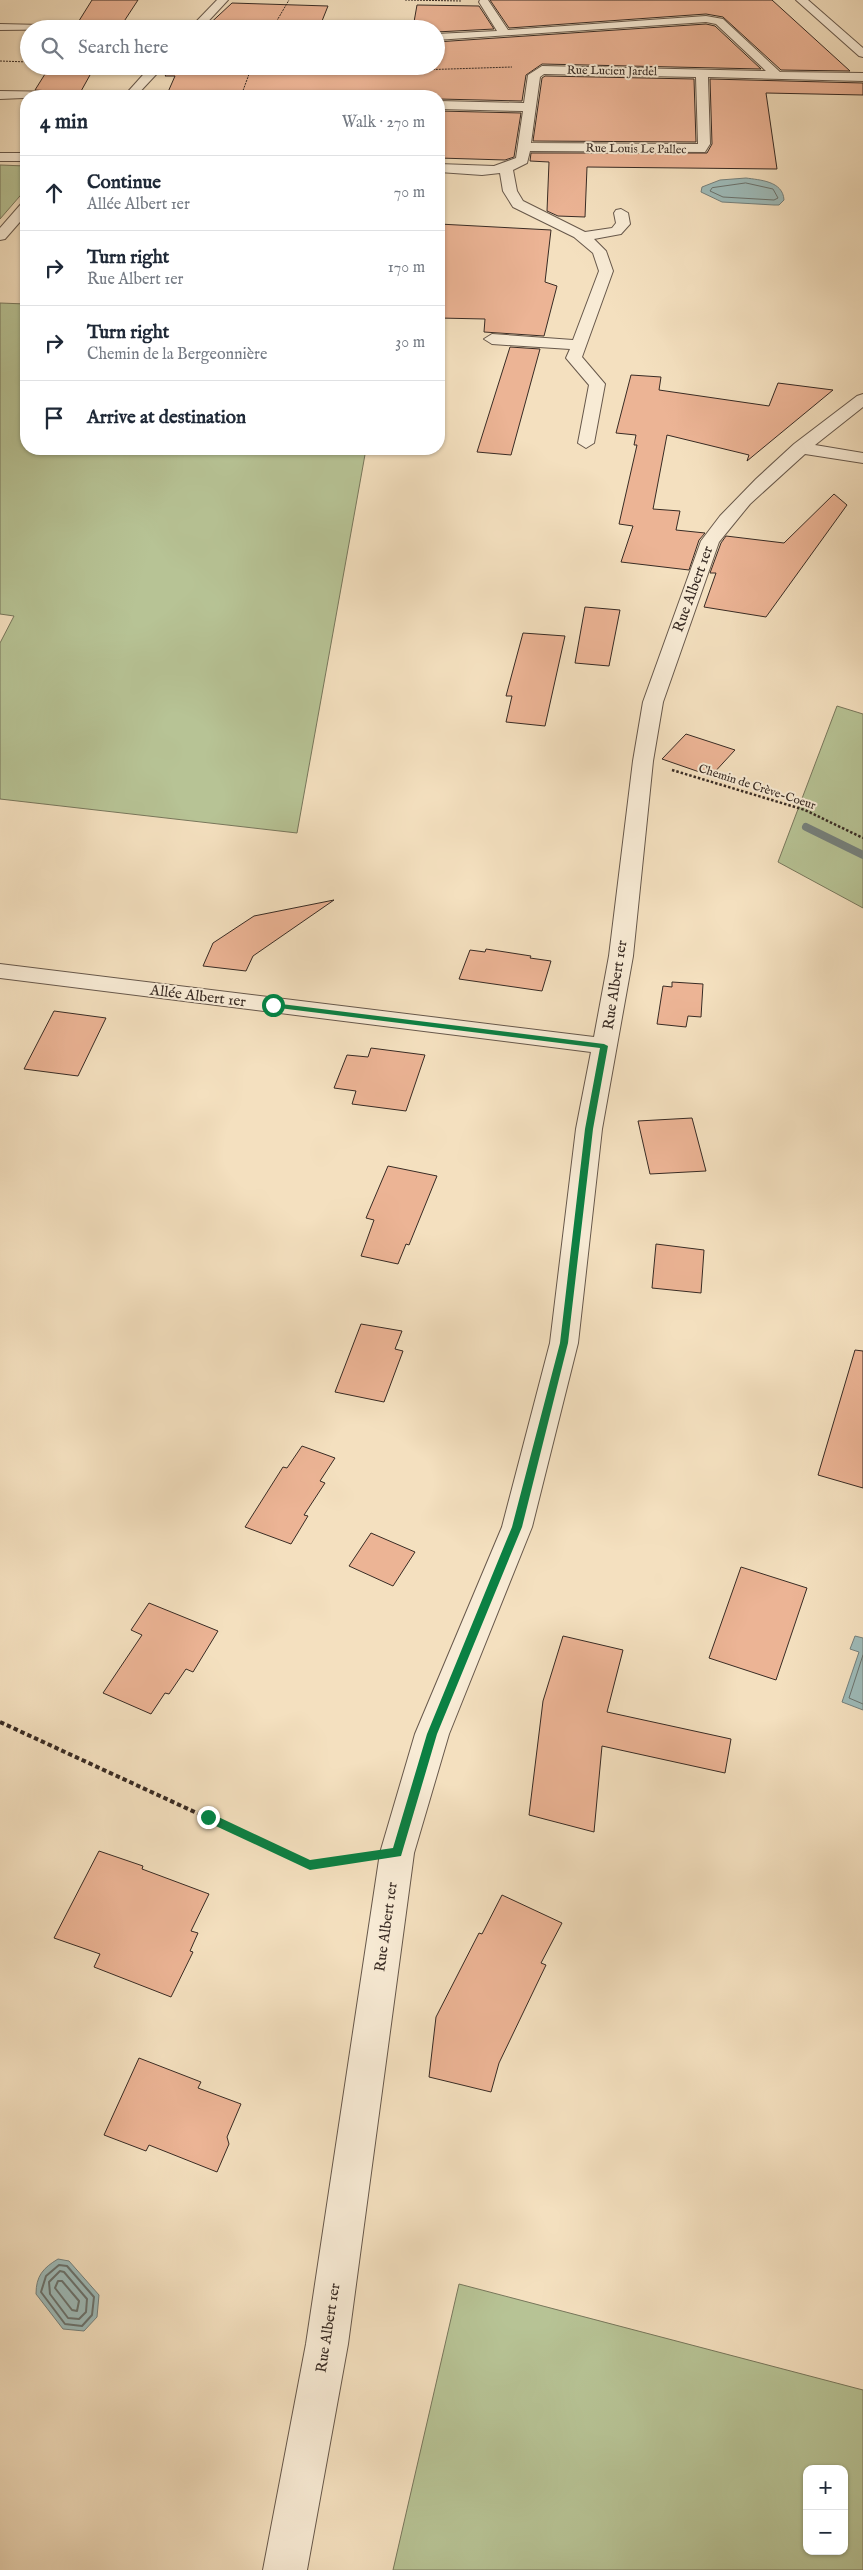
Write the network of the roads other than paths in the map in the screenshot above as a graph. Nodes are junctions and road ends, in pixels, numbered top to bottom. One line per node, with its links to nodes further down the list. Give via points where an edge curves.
1 (223, 0): 4 (street)
2 (801, 0): 9 (street)
3 (484, 2): 7 (street)
4 (203, 20)
5 (0, 27): 6 (street)
6 (20, 27)
7 (505, 34): 8 (street); 11 (street, via 706,19 719,21)
8 (445, 37)
9 (863, 54)
10 (702, 73): 11 (street, Rue Lucien Jardel); 18 (street, Rue Lucien Jardel, via 542,70 534,75); 19 (street, Rue Louis Le Pallec, via 704,144 700,150)
11 (776, 74): 13 (street, Rue Lucien Jardel)
12 (150, 75): 14 (street)
13 (863, 77)
14 (136, 90)
15 (0, 95): 16 (street)
16 (20, 95)
17 (445, 105): 18 (street)
18 (528, 107): 19 (street, Rue Lucien Jardel)
19 (524, 146): 23 (street, Rue Lucien Jardel, via 522,160)
20 (0, 157): 21 (street)
21 (20, 157)
22 (445, 168): 23 (street)
23 (506, 168): 27 (street, via 510,191 518,204)
24 (621, 213): 27 (street, via 623,224 616,231)
25 (20, 214): 26 (street)
26 (0, 236)
27 (582, 237): 29 (street, via 599,251 606,270)
28 (492, 339): 29 (street)
29 (578, 345): 31 (street, via 574,358 597,384)
30 (863, 399): 32 (street, Rue Albert 1er)
31 (586, 442)
32 (806, 443): 33 (street); 35 (street, Rue Albert 1er, via 737,507 710,541 653,702 621,956)
33 (860, 449)
34 (0, 971): 35 (street, Allée Albert 1er)
35 (604, 1046): 36 (street, Rue Albert 1er, via 589,1129 564,1343 517,1527 432,1734 397,1853 327,2344)
36 (285, 2570)

